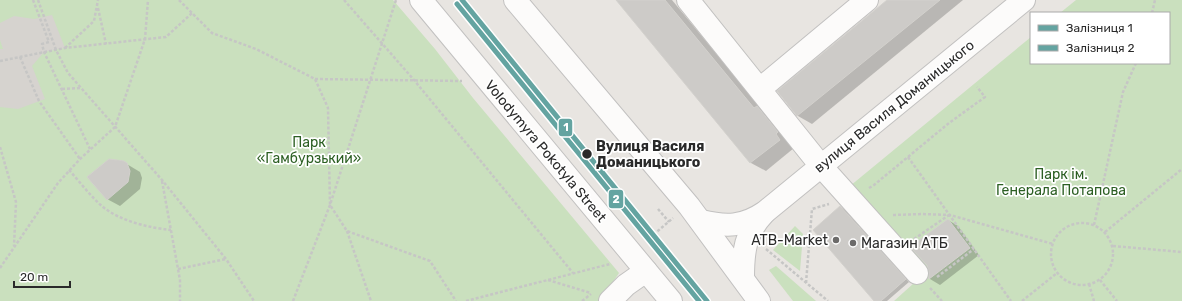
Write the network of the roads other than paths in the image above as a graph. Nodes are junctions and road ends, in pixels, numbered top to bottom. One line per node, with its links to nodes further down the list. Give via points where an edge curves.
1 (421, 0): 10 (street, Volodymyra Pokotyla Street)
2 (515, 0): 9 (street)
3 (688, 0): 6 (street)
4 (867, 0): 6 (street)
5 (1024, 0): 7 (street, вулиця Василя Доманицького)
6 (760, 89): 7 (street)
7 (821, 166): 8 (street, вулиця Василя Доманицького); 12 (street)
8 (765, 212): 9 (street, вулиця Василя Доманицького, via 754,219 736,224 718,225); 11 (street, вулиця Василя Доманицького, via 755,222 748,235 743,258)
9 (695, 214): 11 (street)
10 (646, 272): 13 (street); 14 (street, Volodymyra Pokotyla Street)
11 (743, 278): 15 (street)
12 (926, 279)
13 (601, 297)
14 (671, 301)
15 (759, 301)

